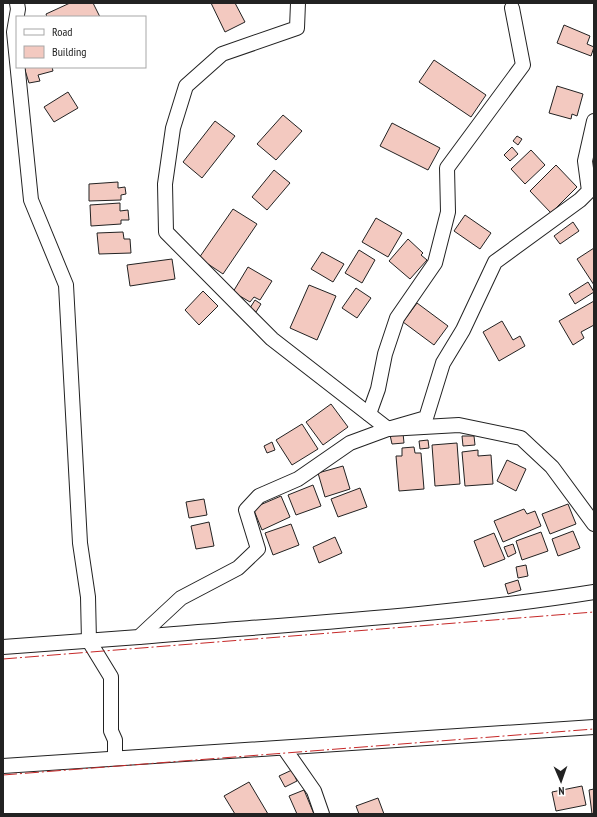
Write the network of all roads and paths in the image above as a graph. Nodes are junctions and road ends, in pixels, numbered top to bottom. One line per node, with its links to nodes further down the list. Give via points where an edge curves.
1 (17, 3): 4 (street)
2 (298, 3): 10 (street, via 297,28 222,54 186,86 173,128 165,184 166,232 272,339)
3 (512, 8): 10 (street, via 523,65 447,168 448,212 435,263 398,318 385,354 378,389)
4 (17, 16)
5 (16, 20): 6 (street)
6 (16, 52)
7 (18, 68): 15 (street, via 31,200 66,285 80,544 88,597)
8 (594, 121): 9 (street, via 585,161)
9 (592, 193): 11 (street, via 495,262 463,330 443,363 426,418)
10 (369, 414): 11 (street)
11 (388, 429): 12 (street, via 458,425 521,438 552,467); 14 (street, via 350,443 298,479 259,496 246,510 258,549 238,568 180,598)
12 (594, 524)
13 (594, 592): 14 (street, via 518,604 389,617)
14 (139, 636): 15 (street)
15 (89, 640): 16 (street); 19 (street, via 111,677 111,731 115,740)
16 (3, 647)
17 (594, 727): 18 (street)
18 (284, 748): 19 (street); 21 (street, via 314,791)
19 (115, 758): 20 (street)
20 (3, 766)
21 (322, 814)

